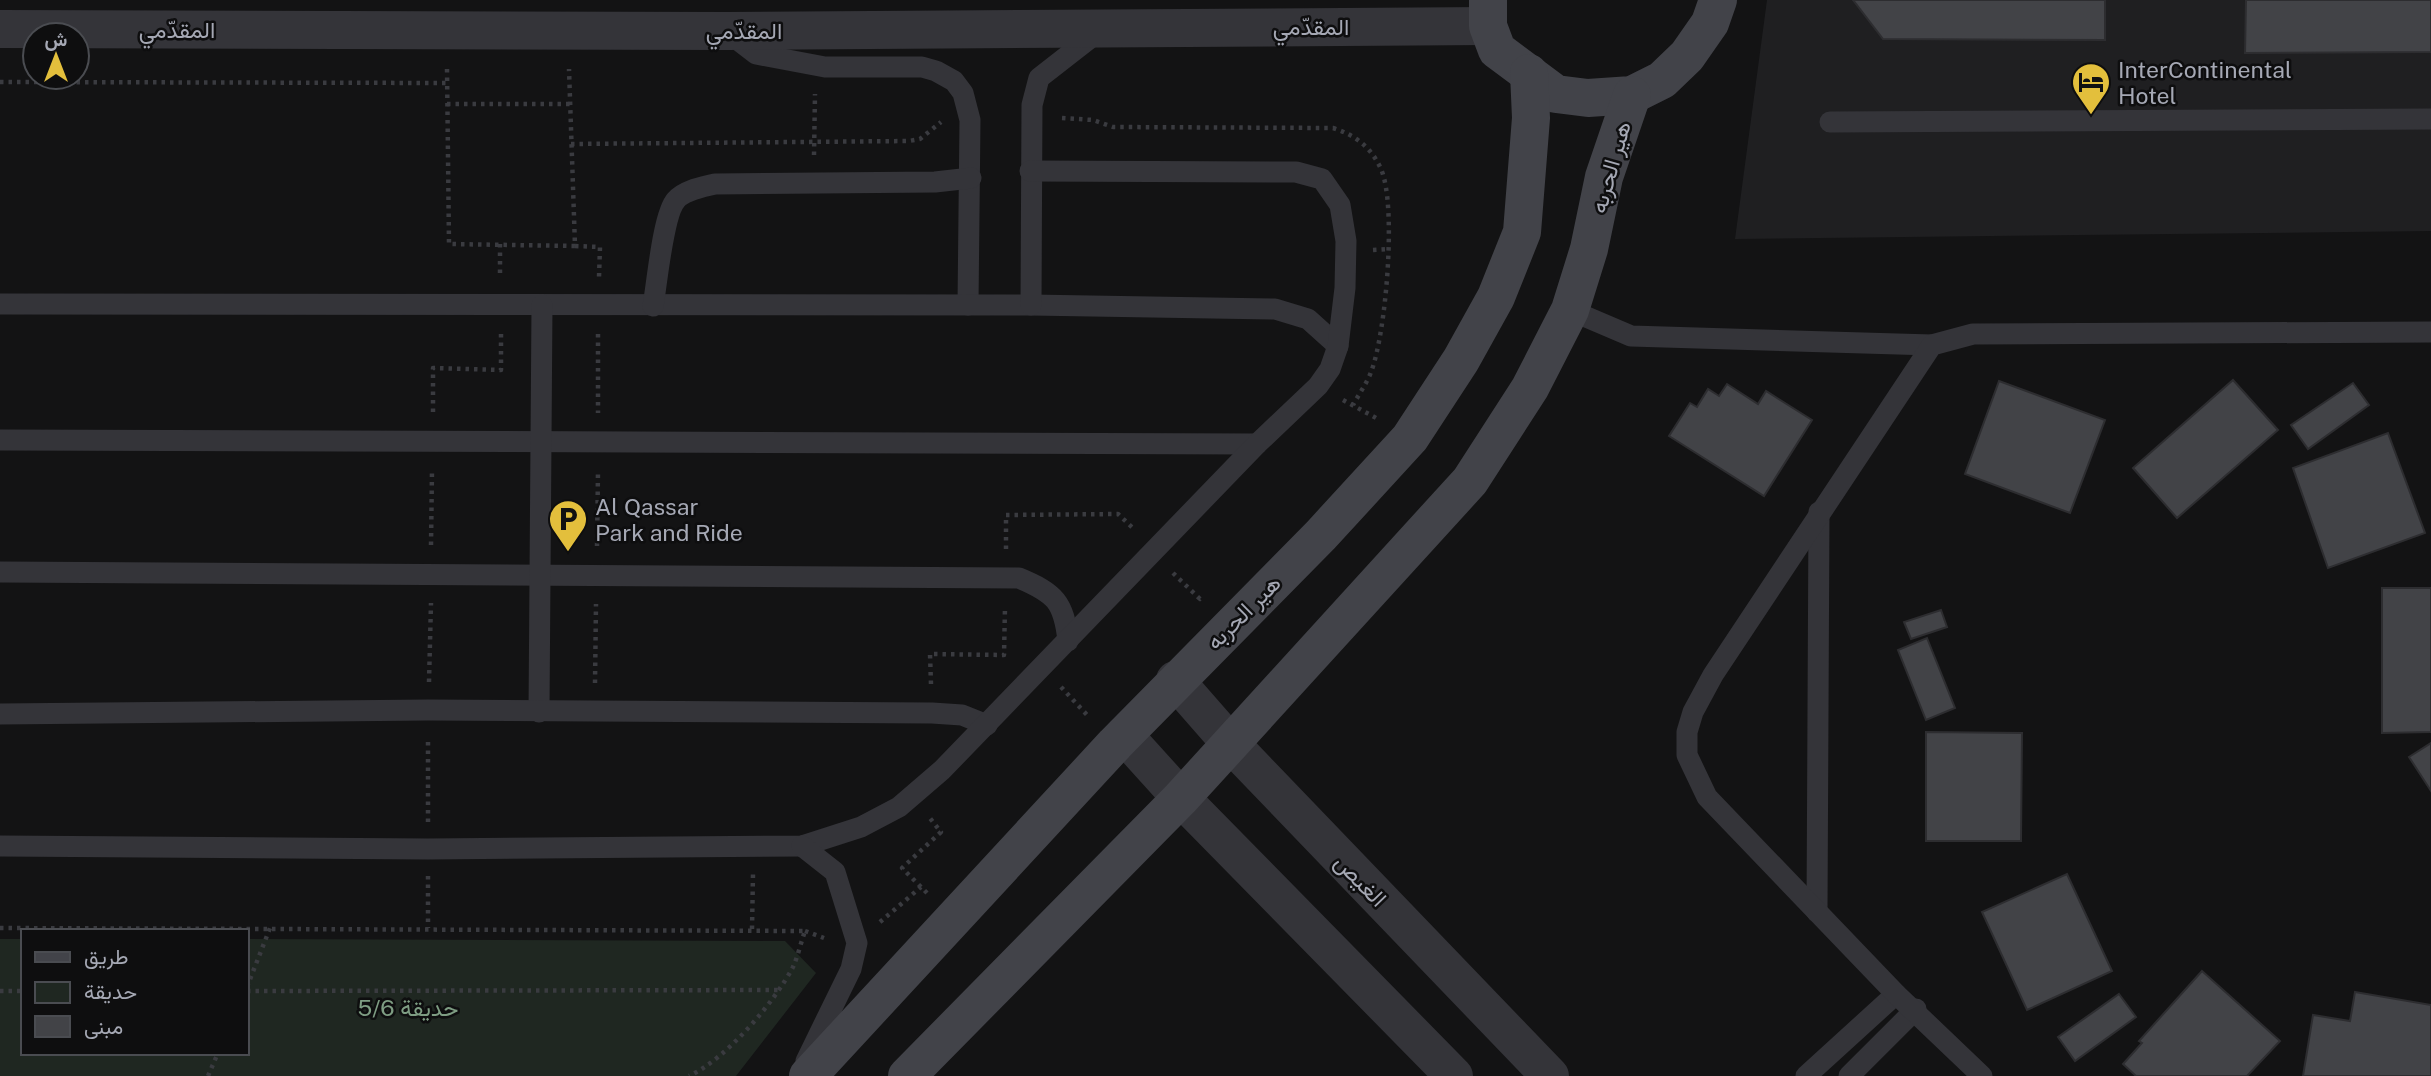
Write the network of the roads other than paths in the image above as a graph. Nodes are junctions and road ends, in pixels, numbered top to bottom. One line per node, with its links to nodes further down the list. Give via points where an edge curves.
1 (1718, 0): 7 (main road, via 1710,23 1687,55 1662,80)
2 (1488, 13): 3 (street, المقدّمي); 6 (main road, via 1497,50)
3 (1104, 27): 5 (street, المقدّمي); 10 (lane, via 1039,78 1032,105)
4 (0, 29): 5 (street, المقدّمي)
5 (727, 31): 11 (lane, via 756,54 815,65 922,67 954,81 963,93 970,120)
6 (1529, 73): 7 (main road, via 1556,94 1588,98); 28 (main road, هير الحربه, via 1531,118 1522,232 1496,297 1461,360 1410,438 1321,535)
7 (1632, 95): 17 (main road, هير الحربه, via 1604,177)
8 (2431, 119): 9 (lane)
9 (1830, 122)
10 (1030, 171): 13 (lane); 20 (lane, via 1296,172 1322,179 1340,205 1346,241)
11 (971, 178): 15 (lane, via 715,184 693,190 676,199 668,215); 16 (lane)
12 (0, 304): 14 (lane)
13 (1031, 305): 16 (lane); 20 (lane, via 1275,309 1308,319)
14 (542, 306): 15 (lane); 22 (lane)
15 (653, 306): 16 (lane)
16 (968, 306)
17 (1570, 310): 19 (lane, via 1631,336); 33 (main road, هير الحربه, via 1530,388 1470,481)
18 (2431, 332): 19 (lane, via 1973,334)
19 (1932, 345): 24 (lane)
20 (1338, 346): 23 (lane, via 1318,386)
21 (0, 440): 22 (lane)
22 (541, 443): 23 (lane); 26 (lane)
23 (1257, 444): 27 (lane)
24 (1819, 512): 37 (lane); 37 (lane, via 1713,675 1687,732 1687,755 1707,797)
25 (0, 572): 26 (lane)
26 (540, 578): 27 (lane, via 1019,578 1049,590 1065,618); 29 (lane)
27 (1068, 641): 31 (lane)
28 (1175, 680): 32 (main road, هير الحربه); 33 (street, الغيص)
29 (539, 712): 30 (lane); 31 (lane, via 932,713 962,715)
30 (0, 714)
31 (987, 725): 36 (lane, via 899,807 861,827)
32 (1124, 735): 34 (street); 41 (main road, هير الحربه)
33 (1231, 744): 34 (main road, هير الحربه); 44 (street, الغيص)
34 (1181, 798): 42 (main road, هير الحربه); 43 (street)
35 (0, 846): 36 (lane)
36 (802, 846): 40 (lane, via 835,872 857,943 851,969)
37 (1817, 912): 38 (lane)
38 (1896, 994): 39 (lane); 45 (lane)
39 (1916, 1009): 46 (lane); 47 (lane)
40 (798, 1076)
41 (808, 1076)
42 (907, 1076)
43 (1454, 1076)
44 (1550, 1076)
45 (1807, 1076)
46 (1849, 1076)
47 (1982, 1076)

